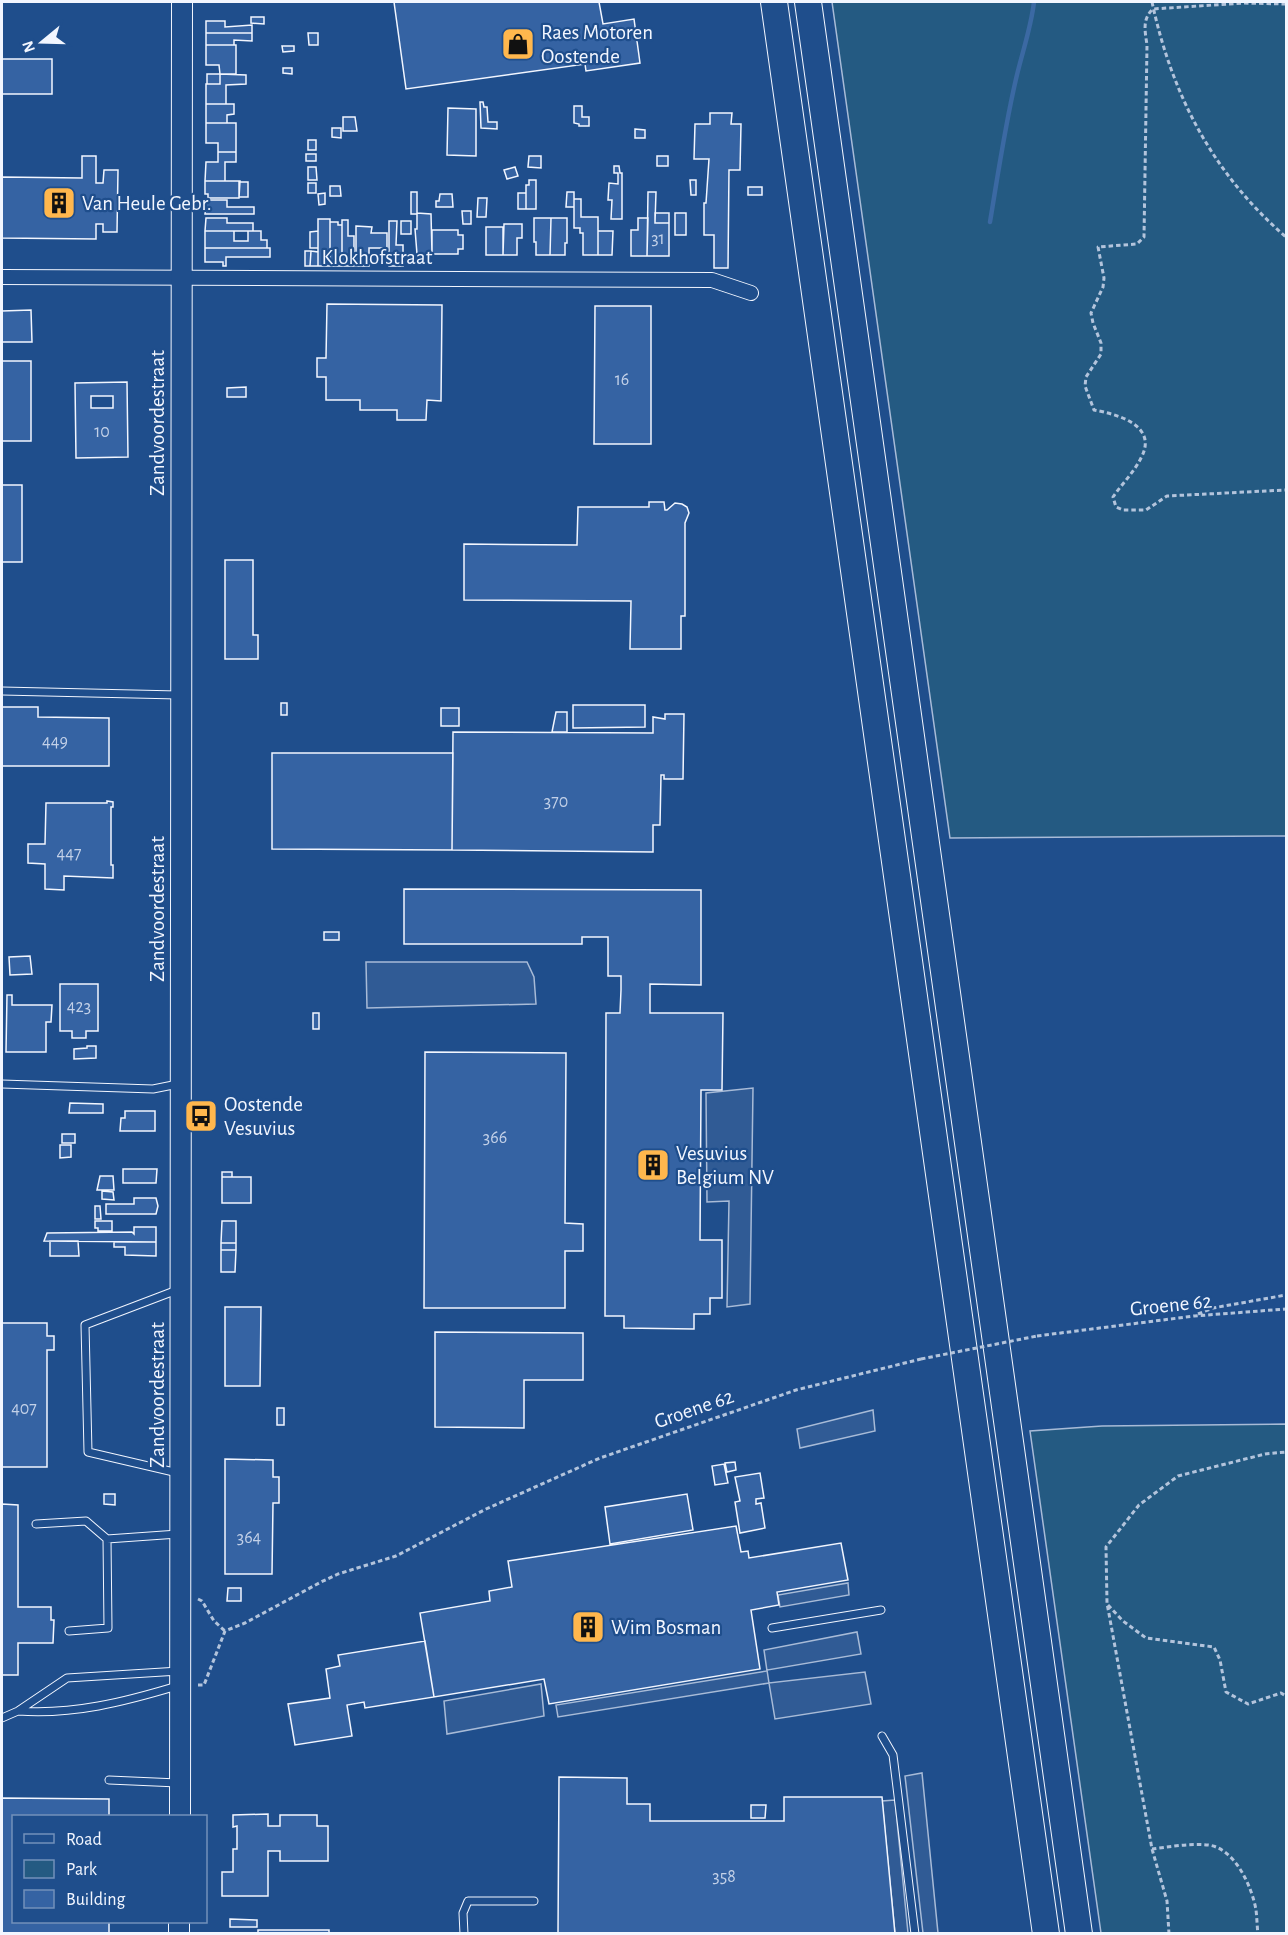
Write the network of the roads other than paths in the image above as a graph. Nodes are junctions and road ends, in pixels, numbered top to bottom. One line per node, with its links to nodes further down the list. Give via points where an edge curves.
1 (182, 2): 5 (main road, Zandvoordestraat)
2 (774, 2): 29 (highway)
3 (808, 2): 30 (highway)
4 (2, 276): 5 (street, Klokhofstraat)
5 (181, 277): 6 (street, Klokhofstraat, via 712,280); 8 (main road, Zandvoordestraat)
6 (751, 293)
7 (2, 691): 8 (lane)
8 (181, 695): 10 (main road, Zandvoordestraat)
9 (2, 1084): 10 (lane, via 153,1089)
10 (181, 1084): 11 (main road, Zandvoordestraat)
11 (181, 1288): 12 (main road, Zandvoordestraat); 12 (lane, via 85,1325 88,1452)
12 (181, 1474): 14 (main road, Zandvoordestraat)
13 (36, 1524): 15 (lane, via 86,1521)
14 (181, 1534): 15 (lane); 19 (main road, Zandvoordestraat)
15 (107, 1539): 18 (lane, via 108,1628)
16 (881, 1610): 17 (lane)
17 (772, 1628)
18 (69, 1631)
19 (181, 1678): 20 (lane, via 123,1702 49,1713); 20 (lane, via 67,1678); 24 (main road, Zandvoordestraat)
20 (18, 1711): 21 (lane)
21 (2, 1718)
22 (882, 1736): 28 (lane, via 893,1755)
23 (109, 1780): 24 (lane)
24 (180, 1783): 25 (main road, Zandvoordestraat)
25 (180, 1815)
26 (534, 1901): 27 (lane, via 468,1901 463,1913)
27 (464, 1934)
28 (915, 1934)
29 (1046, 1934)
30 (1079, 1934)

